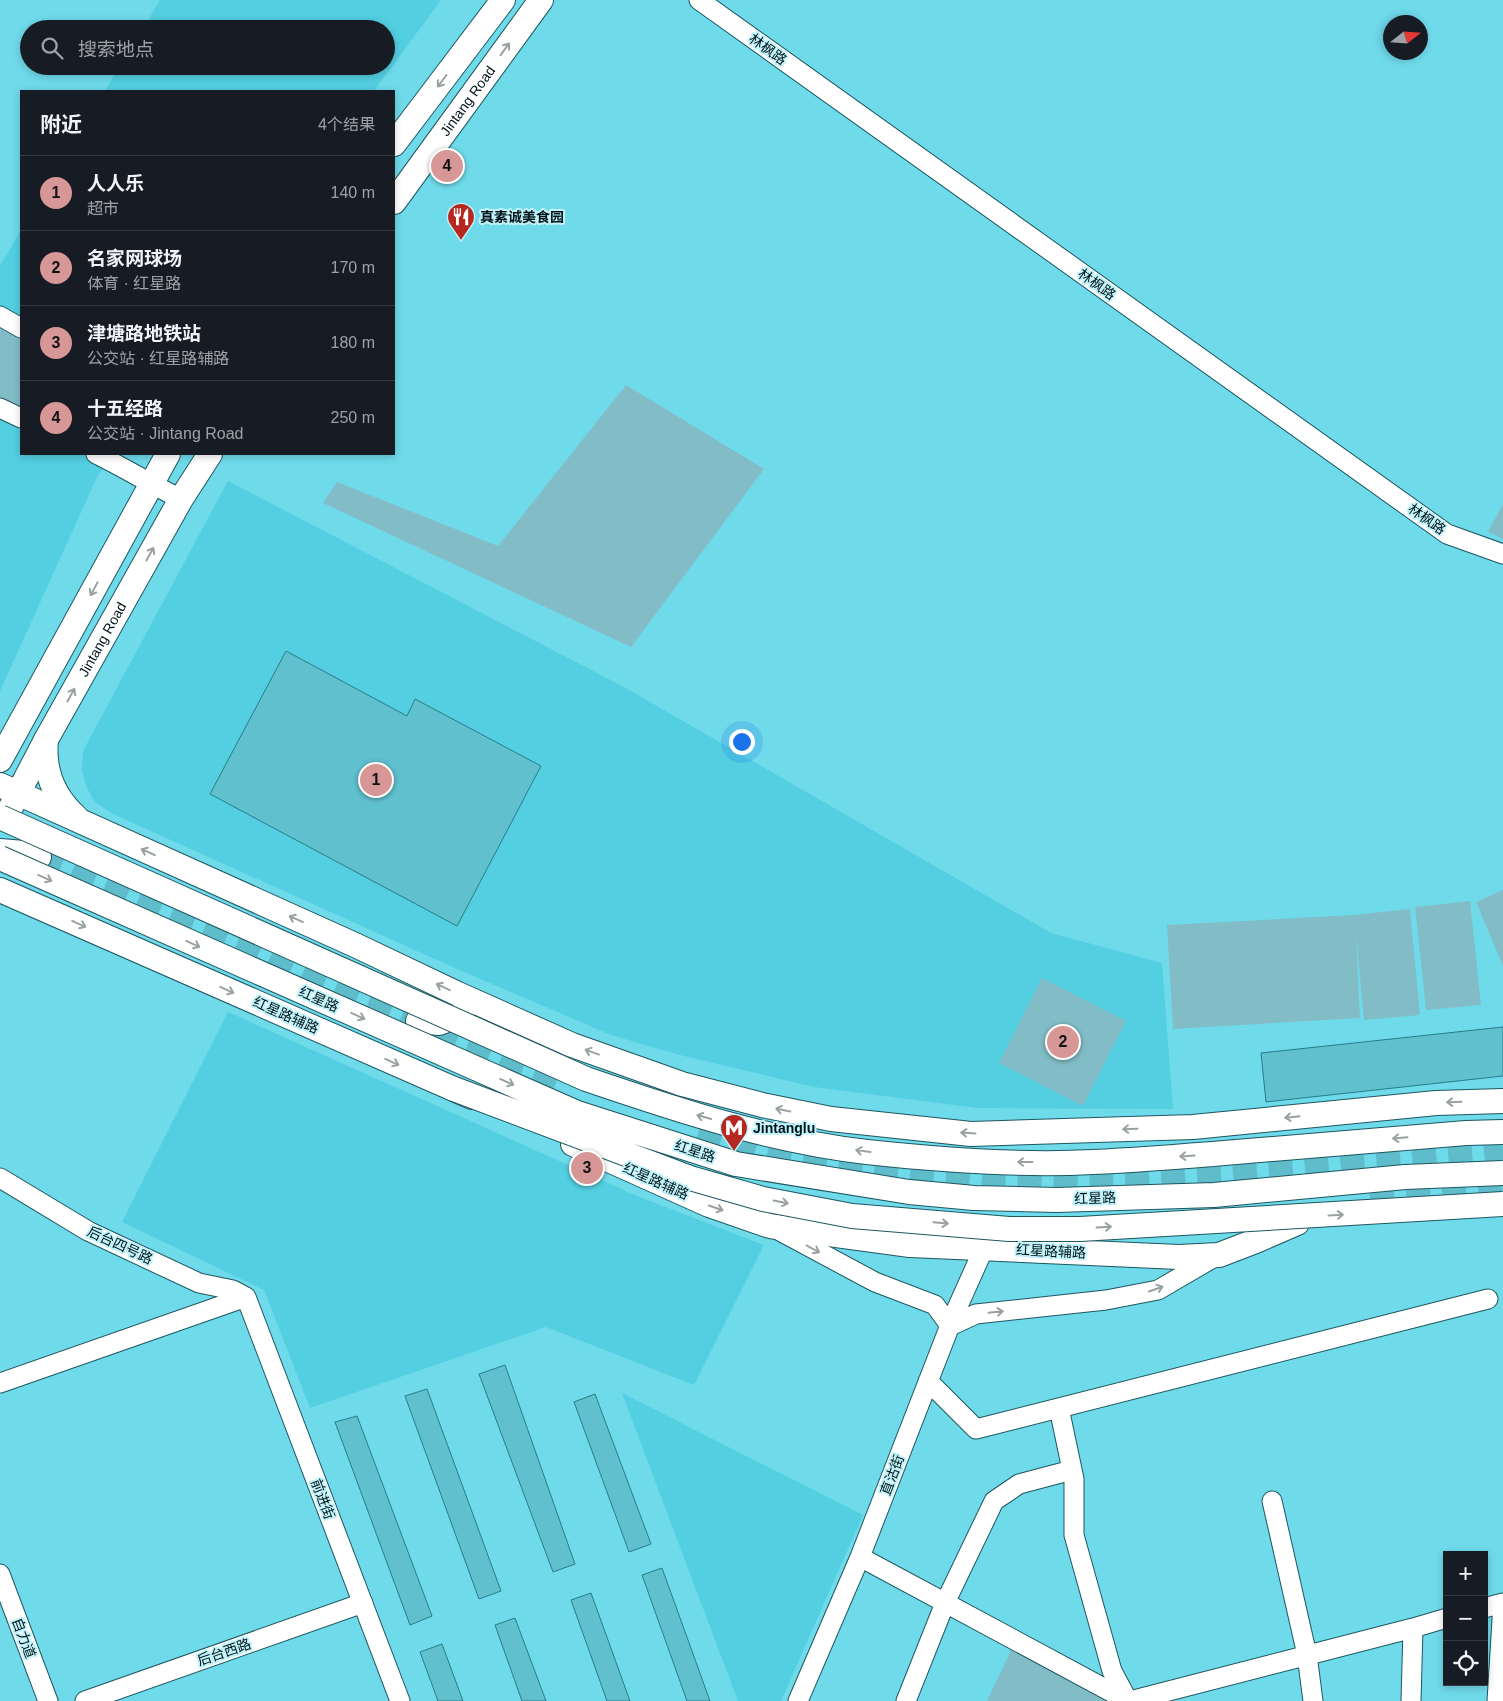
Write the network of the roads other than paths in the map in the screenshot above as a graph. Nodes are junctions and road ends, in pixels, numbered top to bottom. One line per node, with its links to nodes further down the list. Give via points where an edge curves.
1 (503, 0): 4 (main road, one-way to 4)
2 (541, 0): 5 (main road, Jintang Road, one-way to 2)
3 (699, 0): 15 (street, 林枫路, via 1447,534)
4 (395, 143)
5 (395, 201)
6 (0, 316): 7 (street)
7 (20, 327)
8 (0, 408): 9 (street)
9 (20, 418)
10 (98, 455): 13 (street)
11 (167, 455): 13 (main road)
12 (209, 455): 14 (main road, Jintang Road)
13 (151, 484): 14 (street); 17 (main road, one-way to 17)
14 (181, 499): 16 (main road, Jintang Road, one-way to 14)
15 (1503, 554)
16 (47, 738): 20 (main road, Jintang Road); 22 (main road, via 46,758 53,786 69,810)
17 (13, 739): 18 (main road); 19 (main road)
18 (0, 760)
19 (0, 774)
20 (9, 789): 22 (main road); 23 (main road, Jintang Road)
21 (0, 817): 35 (main road, one-way to 21, bridge, via 1091,1163 990,1162 865,1152 795,1139 675,1109 586,1079)
22 (85, 823): 31 (main road, one-way to 22)
23 (0, 827)
24 (0, 851): 25 (main road)
25 (39, 857)
26 (0, 858): 36 (main road, 红星路, one-way to 36, bridge, via 577,1113 736,1164 909,1192 1057,1200 1214,1195 1405,1177)
27 (0, 878): 30 (main road)
28 (0, 890): 30 (main road, 红星路辅路)
29 (0, 901): 30 (main road)
30 (34, 905): 33 (main road, 红星路辅路, one-way to 33)
31 (504, 1015): 32 (main road, via 473,1013 440,1023); 34 (main road, one-way to 31, via 1428,1104 1193,1127 971,1134 831,1119 762,1105 638,1069)
32 (418, 1022)
33 (454, 1089): 38 (main road, one-way to 38, bridge, via 690,1178 763,1199 852,1216 1009,1229 1080,1229); 40 (main road, 红星路辅路, one-way to 40, via 709,1205)
34 (1503, 1101)
35 (1503, 1132)
36 (1503, 1173)
37 (0, 1178): 43 (street, 后台四号路, via 88,1231 199,1282 233,1290)
38 (1503, 1204)
39 (1297, 1223): 42 (main road, 红星路辅路)
40 (770, 1226): 41 (main road, 红星路辅路, via 910,1245); 45 (street, one-way to 45, via 874,1282 935,1305)
41 (984, 1248): 42 (main road, 红星路辅路, via 1179,1257); 45 (street, 直沽街)
42 (1219, 1255): 45 (street, one-way to 42, via 976,1314 1106,1300 1158,1290)
43 (246, 1297): 47 (street); 53 (street, 前进街)
44 (1488, 1299): 48 (street)
45 (950, 1326): 46 (street, 直沽街)
46 (928, 1382): 48 (street, via 976,1429); 51 (street, 直沽街)
47 (0, 1383)
48 (1059, 1408): 49 (street)
49 (1072, 1470): 54 (street, via 1020,1484 994,1501); 64 (street, via 1074,1535 1112,1671)
50 (1272, 1501): 58 (street)
51 (860, 1557): 54 (street); 62 (street, 直沽街)
52 (0, 1574): 59 (street, 自力道)
53 (363, 1603): 60 (street, 后台西路); 61 (street, 前进街)
54 (945, 1603): 63 (street); 64 (street)
55 (1488, 1607): 67 (street, via 1503,1602)
56 (1443, 1619): 57 (street)
57 (1413, 1628): 58 (street); 66 (street)
58 (1307, 1655): 64 (street); 65 (street)
59 (48, 1701)
60 (85, 1701)
61 (400, 1701)
62 (798, 1701)
63 (906, 1701)
64 (1129, 1701)
65 (1313, 1701)
66 (1411, 1701)
67 (1498, 1701)

